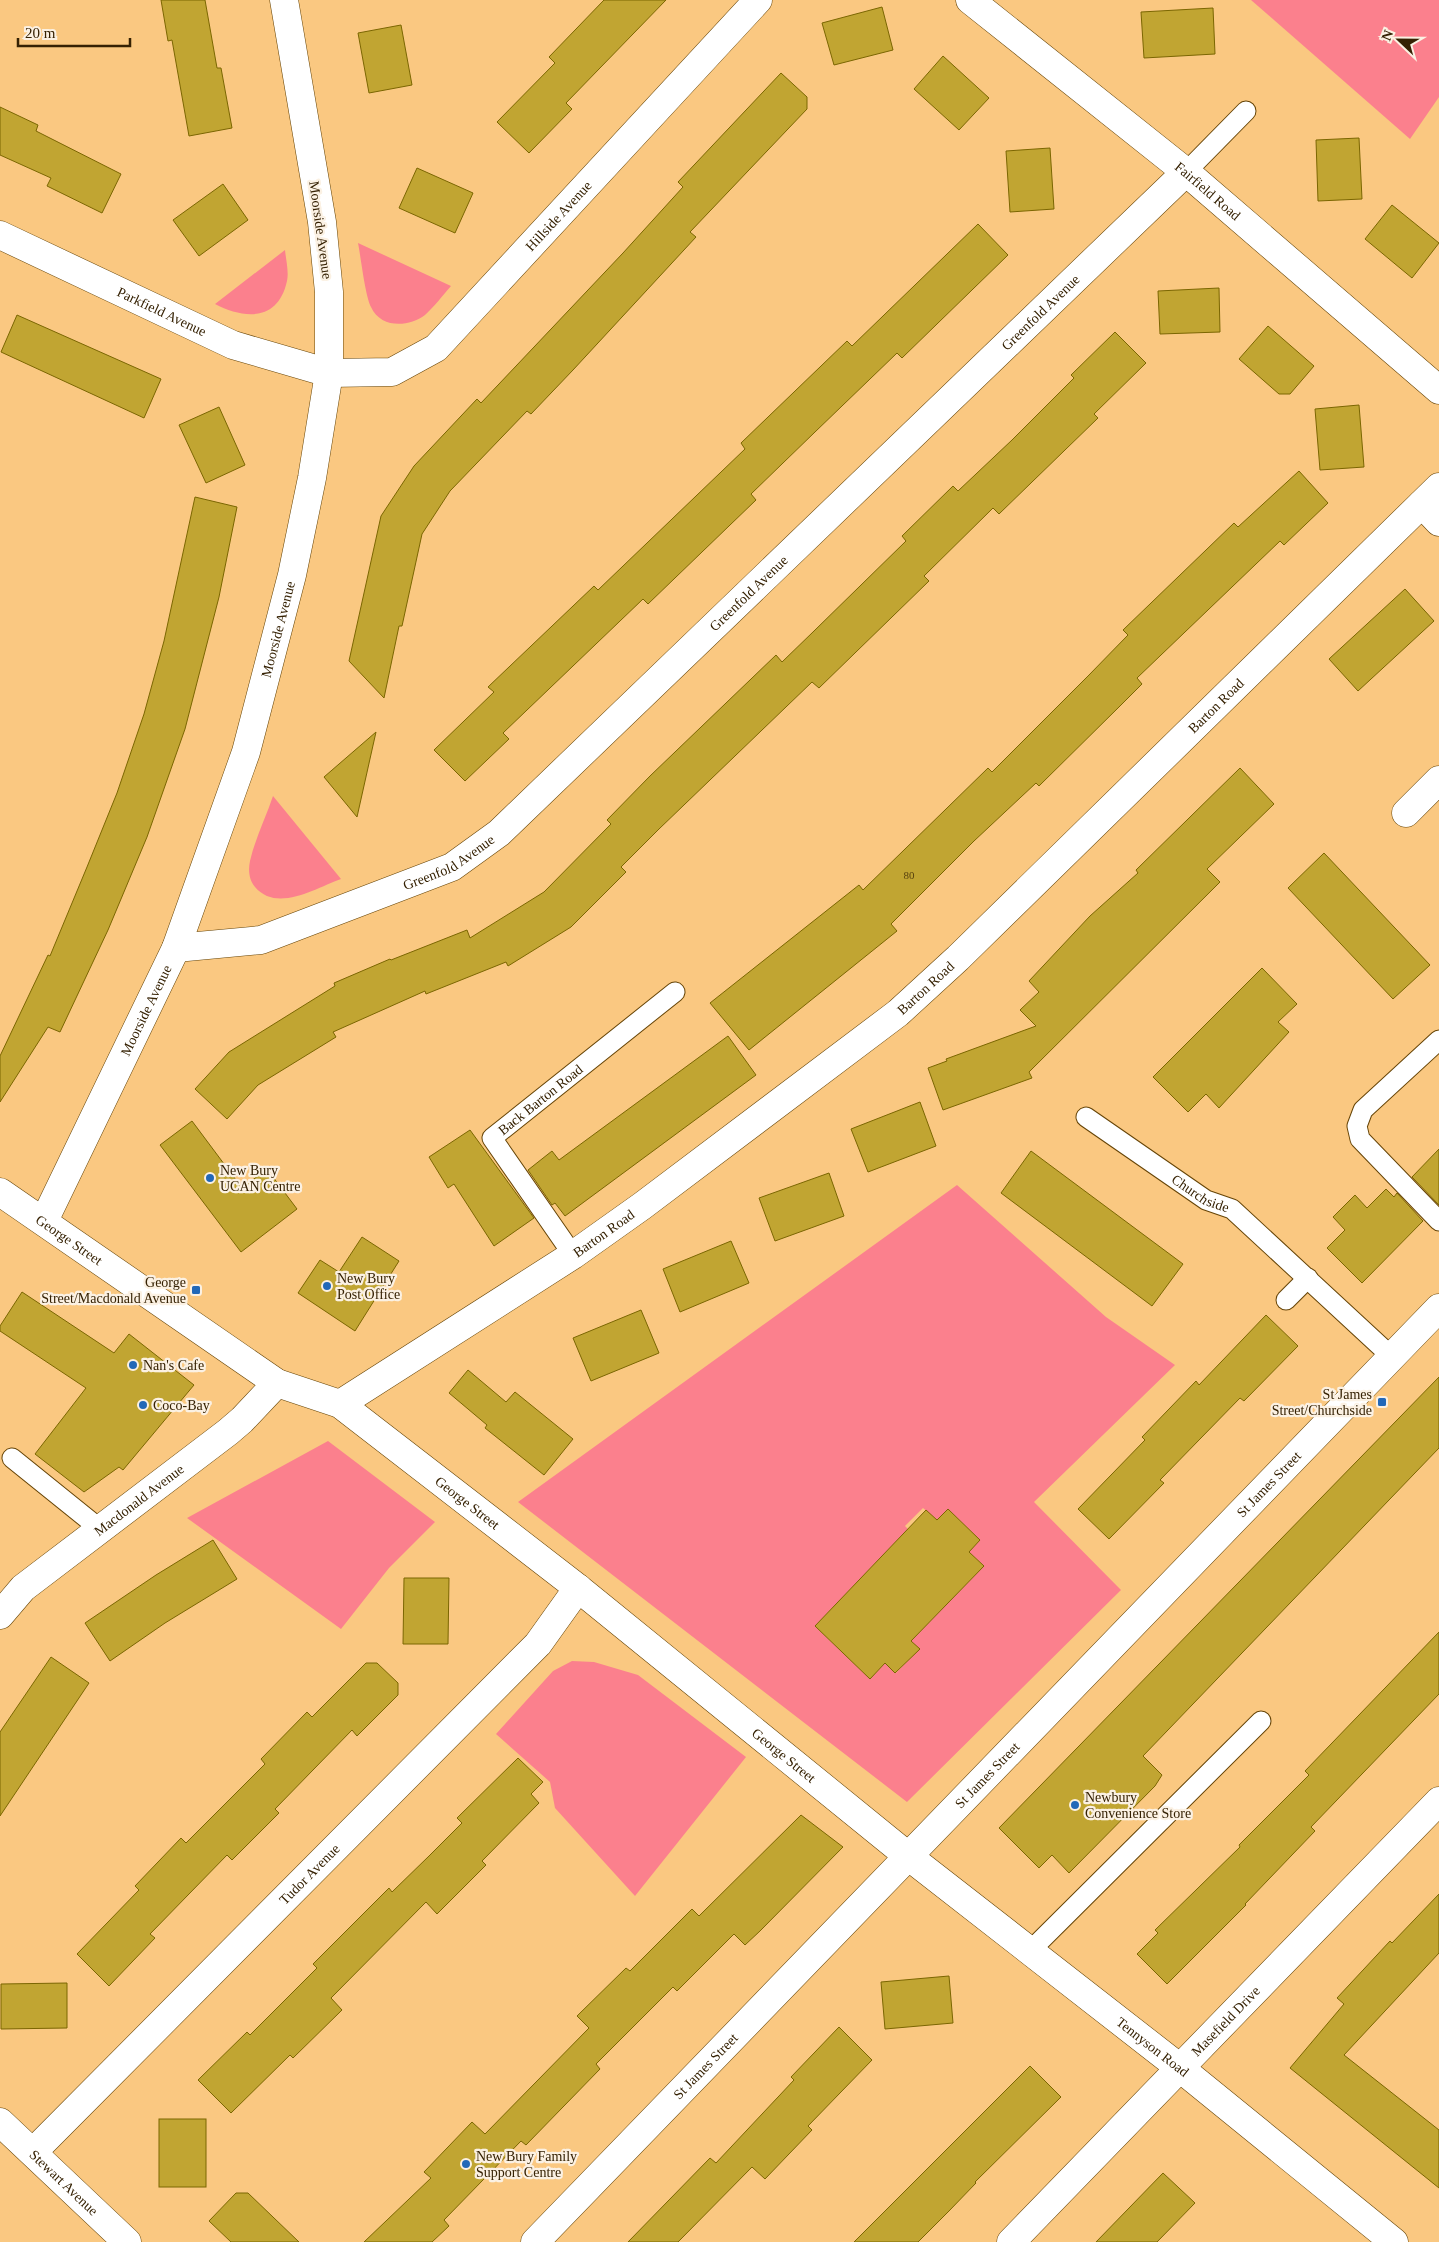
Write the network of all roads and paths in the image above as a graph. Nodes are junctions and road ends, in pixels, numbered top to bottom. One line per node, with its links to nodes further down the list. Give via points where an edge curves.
1 (284, 0): 7 (street, Moorside Avenue, via 322,222 329,292)
2 (758, 0): 7 (street, Hillside Avenue, via 436,348 392,372)
3 (970, 0): 5 (street, Fairfield Road)
4 (1246, 112): 5 (lane, Greenfold Avenue)
5 (1186, 172): 8 (street, Fairfield Road); 12 (street, Greenfold Avenue, via 499,833 452,867 261,940)
6 (0, 235): 7 (street, Parkfield Avenue, via 233,345)
7 (329, 374): 12 (street, Moorside Avenue, via 292,574 246,752)
8 (1439, 390)
9 (1433, 505): 19 (street, Barton Road, via 898,1013)
10 (1439, 780): 11 (street)
11 (1406, 813)
12 (176, 948): 17 (street, Moorside Avenue)
13 (675, 992): 19 (lane, Back Barton Road, via 492,1138)
14 (1439, 1040): 18 (lane, via 1363,1110 1357,1126 1360,1139)
15 (1086, 1117): 20 (lane, Churchside, via 1206,1200 1232,1209)
16 (0, 1192): 17 (street, George Street)
17 (44, 1221): 24 (street, George Street)
18 (1439, 1221)
19 (573, 1255): 25 (street, Barton Road)
20 (1308, 1278): 21 (lane); 23 (lane, Churchside)
21 (1286, 1300)
22 (1439, 1308): 23 (street, St James Street)
23 (1392, 1357): 32 (street, St James Street)
24 (277, 1383): 25 (street, George Street); 27 (street, Macdonald Avenue, via 228,1432)
25 (340, 1404): 28 (street, George Street)
26 (12, 1458): 27 (lane)
27 (100, 1529): 29 (street, Macdonald Avenue, via 23,1588)
28 (578, 1588): 32 (street, George Street); 36 (street, Tudor Avenue, via 538,1644)
29 (0, 1614)
30 (1261, 1721): 33 (lane)
31 (1439, 1801): 34 (street, Masefield Drive)
32 (908, 1856): 33 (street, Tennyson Road); 38 (street, St James Street)
33 (1030, 1951): 34 (street, Tennyson Road)
34 (1180, 2068): 39 (street, Masefield Drive); 40 (street, Tennyson Road)
35 (0, 2122): 36 (street, Stewart Avenue)
36 (32, 2152): 37 (street, Stewart Avenue)
37 (127, 2242)
38 (535, 2242)
39 (1011, 2242)
40 (1394, 2242)

